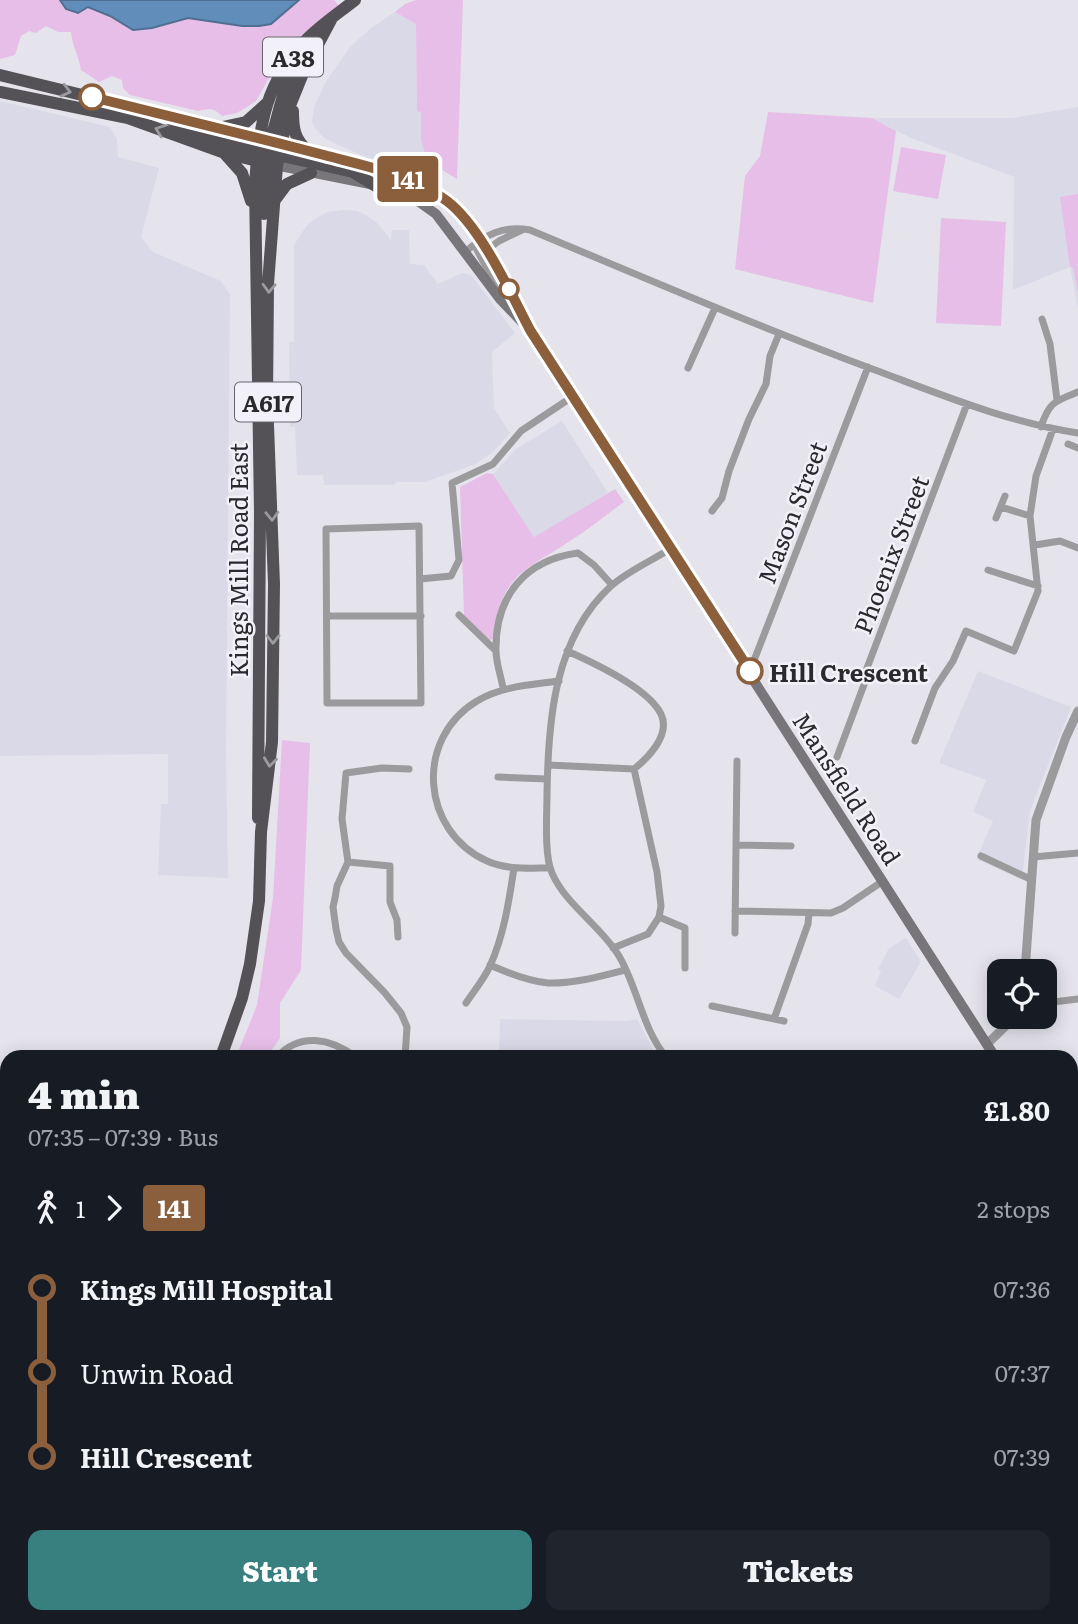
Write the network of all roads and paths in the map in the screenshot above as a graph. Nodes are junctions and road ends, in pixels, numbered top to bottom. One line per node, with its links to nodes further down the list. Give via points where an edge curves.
1 (355, 0): 2 (highway, A38)
2 (331, 20): 3 (highway, A38); 7 (highway, A38, via 294,56)
3 (317, 47): 6 (highway, A617); 11 (highway, via 289,80)
4 (0, 75): 8 (highway, Mansfield Road, one-way to 8)
5 (0, 92): 12 (highway, Mansfield Road, one-way to 5, via 128,118)
6 (292, 100): 10 (highway, via 293,130); 11 (highway, A617)
7 (266, 104): 9 (highway, via 246,122); 11 (highway, A617)
8 (159, 114): 9 (highway, Mansfield Road); 11 (highway, via 187,130)
9 (218, 128): 11 (main road, Mansfield Road)
10 (308, 151): 11 (main road, Mansfield Road); 18 (main road, Mansfield Road, via 411,180 447,201)
11 (268, 152): 12 (highway, Mansfield Road); 13 (main road, Mansfield Road); 14 (highway, via 353,172); 15 (highway, Kings Mill Road East / A617); 16 (highway, Kings Mill Road East / A617); 20 (highway, via 262,256)
12 (225, 153): 16 (highway, via 242,173)
13 (311, 173): 14 (main road, Mansfield Road); 15 (highway, via 293,180)
14 (376, 186): 19 (main road, Mansfield Road, via 408,194 428,207)
15 (274, 200): 65 (highway, Kings Mill Road East / A617, one-way to 65, via 267,386 274,584 272,742)
16 (256, 217): 20 (highway, Kings Mill Road East / A617)
17 (526, 229): 18 (street, via 495,231); 19 (street); 21 (street)
18 (480, 240): 19 (main road, Mansfield Road); 19 (street)
19 (476, 254): 23 (main road, Mansfield Road); 23 (main road, Mansfield Road, via 508,309)
20 (255, 279): 65 (highway, Kings Mill Road East / A617, via 260,512 256,812)
21 (715, 307): 24 (street); 26 (street)
22 (1042, 319): 29 (street)
23 (530, 330): 28 (main road, Mansfield Road)
24 (779, 334): 25 (street); 38 (street, via 766,384 722,498)
25 (868, 367): 30 (street); 53 (street, Mason Street)
26 (688, 368)
27 (1078, 392): 29 (street)
28 (572, 397): 43 (main road, Mansfield Road); 45 (street, via 521,431 493,464 452,483 458,560 451,576)
29 (1057, 400): 31 (street, via 1047,408)
30 (967, 404): 31 (street); 58 (street, Phoenix Street)
31 (1041, 427): 32 (street)
32 (1053, 429): 33 (street); 39 (street, via 1036,476)
33 (1078, 433)
34 (1068, 444): 35 (street)
35 (1078, 448)
36 (1005, 496): 37 (street)
37 (1001, 506): 39 (street); 40 (street)
38 (712, 511)
39 (1030, 516): 41 (street)
40 (996, 518)
41 (1035, 545): 42 (street, via 1060,541); 47 (street)
42 (1078, 548)
43 (670, 549): 46 (street); 53 (main road, Mansfield Road)
44 (988, 570): 47 (street)
45 (420, 579): 49 (street, via 418,526 326,529); 50 (street)
46 (612, 585): 51 (street, via 578,553 557,556 535,568 521,577 505,601); 52 (street, via 577,629)
47 (1038, 586): 57 (street, via 1014,651 965,631 935,688)
48 (459, 615): 51 (street)
49 (328, 616): 50 (street); 50 (street, via 327,703 422,703)
50 (421, 616)
51 (496, 651): 55 (street)
52 (567, 651): 54 (street); 62 (street, via 611,671 662,716 653,752)
53 (749, 670): 75 (main road, Mansfield Road)
54 (559, 681): 55 (street); 60 (street)
55 (503, 688): 72 (street, via 475,702 442,739 434,762 434,788 447,828 464,847 488,861)
56 (1078, 711): 70 (street, via 1036,820)
57 (915, 741)
58 (837, 757)
59 (737, 761): 66 (street)
60 (548, 765): 62 (street); 64 (street)
61 (409, 769): 71 (street, via 346,774 342,819)
62 (634, 769): 78 (street, via 659,883)
63 (498, 777): 64 (street)
64 (547, 779): 73 (street)
65 (261, 832): 94 (highway, Kings Mill Road East / A617, via 259,901 250,964)
66 (737, 845): 67 (street); 76 (street)
67 (791, 846)
68 (1078, 853): 70 (street)
69 (981, 856): 74 (street)
70 (1034, 856): 74 (street)
71 (348, 862): 80 (street, via 390,866 390,902); 97 (street, via 333,907 339,942 401,1013 407,1027)
72 (514, 868): 73 (street); 83 (street, via 508,910)
73 (550, 868): 81 (street)
74 (1032, 880): 82 (street)
75 (883, 881): 77 (street, via 843,908); 93 (main road, Mansfield Road)
76 (736, 911): 77 (street); 79 (street)
77 (809, 913): 90 (street)
78 (659, 917): 81 (street, via 648,934); 84 (street, via 685,928)
79 (735, 933)
80 (398, 937)
81 (613, 948): 85 (street)
82 (1026, 959)
83 (490, 965): 85 (street, via 549,983); 88 (street)
84 (685, 968)
85 (625, 970): 98 (street)
86 (1078, 999): 87 (street)
87 (1057, 1002)
88 (466, 1003)
89 (712, 1006): 90 (street)
90 (774, 1019): 91 (street)
91 (784, 1021)
92 (1003, 1029): 93 (street)
93 (987, 1044): 99 (main road, Mansfield Road)
94 (223, 1050)
95 (284, 1050): 96 (street, via 310,1039)
96 (347, 1050)
97 (405, 1050)
98 (662, 1050)
99 (991, 1050)

